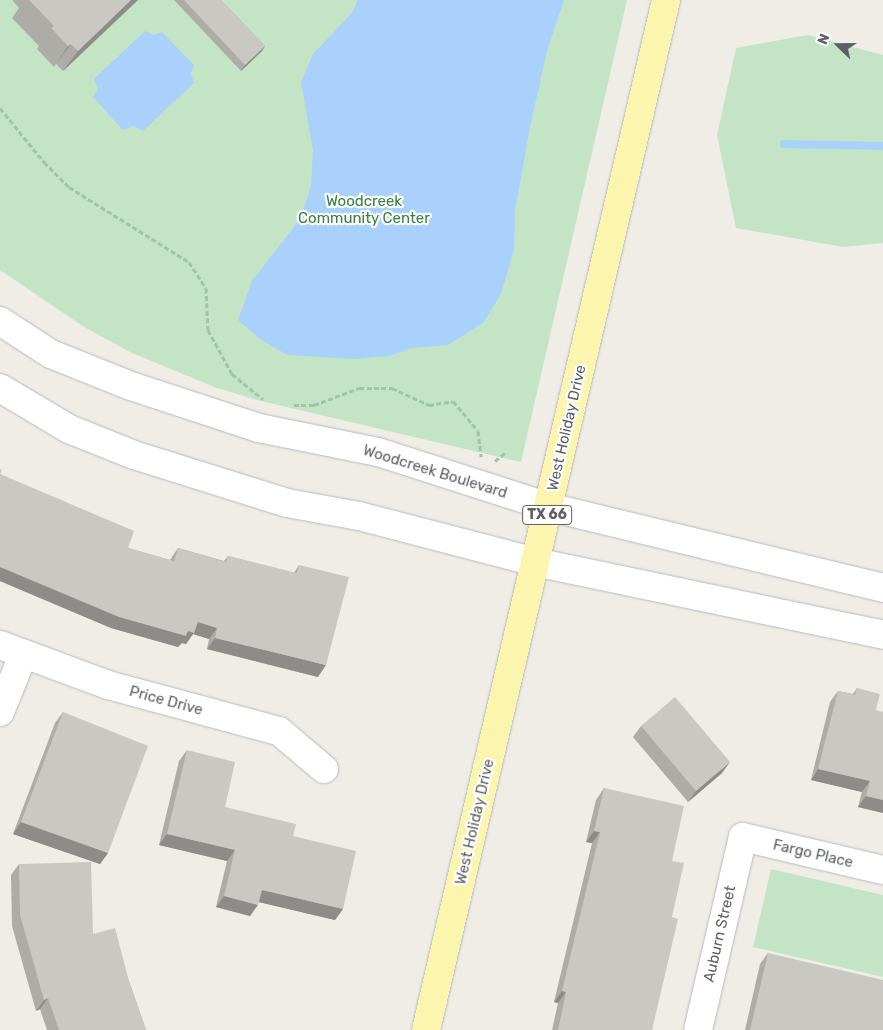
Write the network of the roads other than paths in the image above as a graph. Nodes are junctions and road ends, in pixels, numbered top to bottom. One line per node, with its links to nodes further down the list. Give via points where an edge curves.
1 (666, 0): 4 (main road, West Holiday Drive / TX 66)
2 (0, 320): 4 (street, Woodcreek Boulevard, via 51,354 131,386 259,428 378,452)
3 (0, 388): 5 (street, via 69,429 200,478 287,503 359,516)
4 (549, 507): 5 (main road, West Holiday Drive / TX 66); 6 (street, Woodcreek Boulevard)
5 (536, 562): 7 (street); 13 (main road, West Holiday Drive / TX 66)
6 (883, 588)
7 (883, 635)
8 (12, 650): 9 (street); 10 (street, Price Drive, via 144,696 279,731)
9 (0, 712)
10 (324, 769)
11 (743, 837): 12 (street, Fargo Place); 14 (street, Auburn Street)
12 (883, 870)
13 (426, 1030)
14 (698, 1030)

